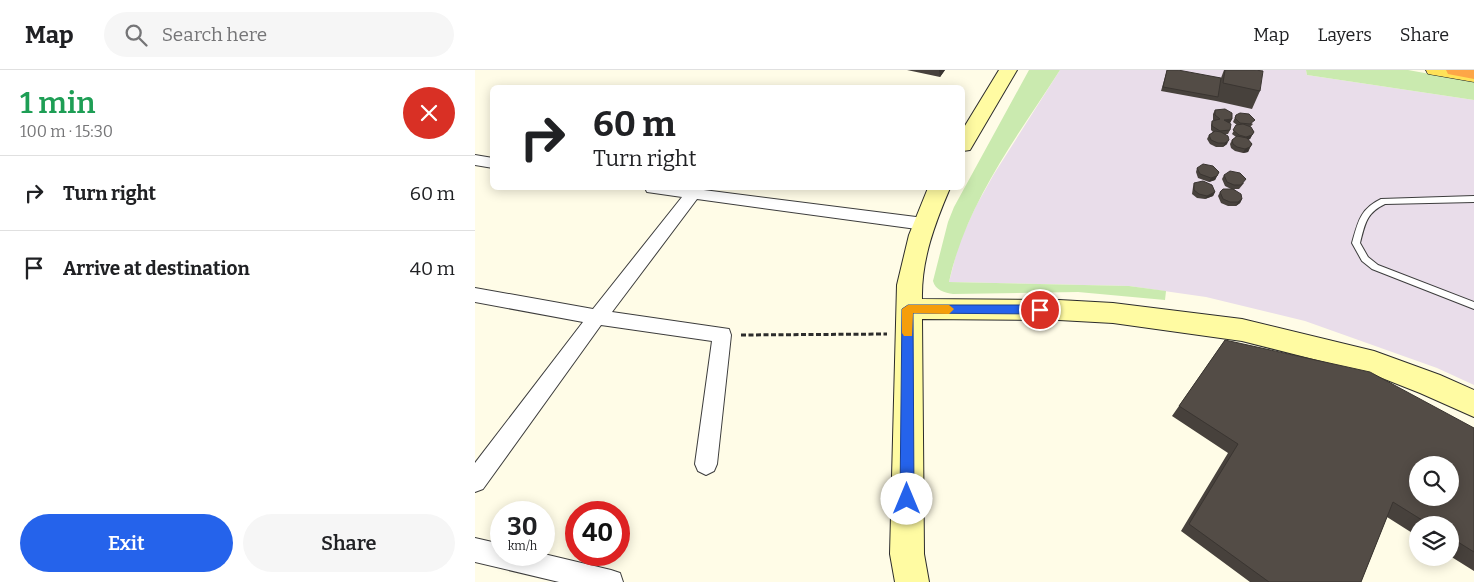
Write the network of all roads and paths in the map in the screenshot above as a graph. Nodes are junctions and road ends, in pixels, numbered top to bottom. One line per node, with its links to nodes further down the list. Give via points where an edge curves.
1 (1008, 70): 5 (street)
2 (1435, 70): 4 (main road)
3 (1455, 70): 4 (highway)
4 (1474, 75)
5 (965, 141)
6 (475, 160): 7 (street)
7 (490, 162)
8 (666, 190): 10 (street)
9 (938, 190): 12 (street)
10 (693, 194): 12 (street); 16 (street)
11 (1474, 199): 14 (lane, via 1384,201 1365,213 1356,243 1365,259 1375,268)
12 (923, 224): 15 (street, via 912,262)
13 (475, 294): 16 (street)
14 (1474, 306)
15 (908, 309): 19 (street, via 1113,313 1243,330 1374,363); 24 (street, via 907,554)
16 (597, 317): 18 (street); 21 (street)
17 (874, 334): 18 (path)
18 (722, 335): 20 (street)
19 (1474, 404)
20 (706, 464)
21 (475, 481)
22 (475, 550): 23 (street)
23 (611, 582)
24 (912, 582)

